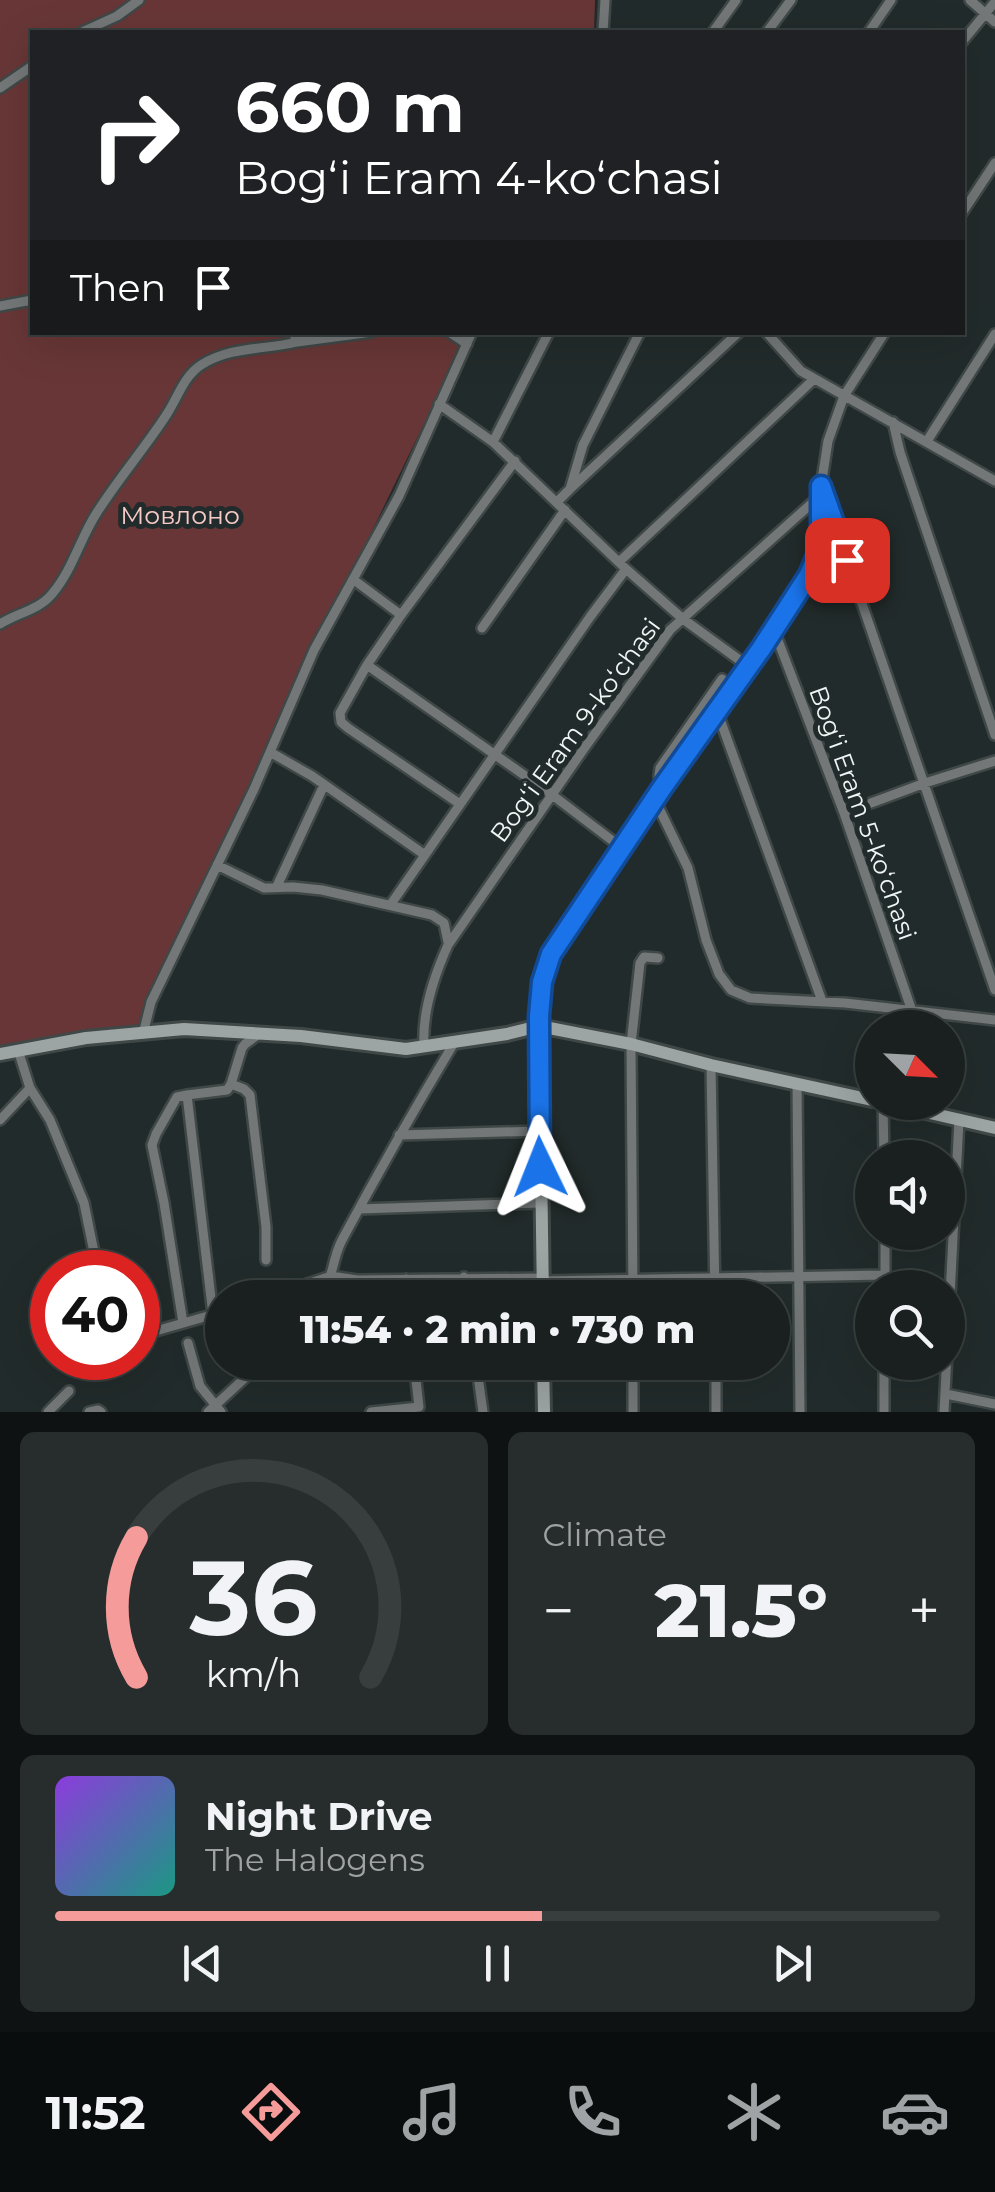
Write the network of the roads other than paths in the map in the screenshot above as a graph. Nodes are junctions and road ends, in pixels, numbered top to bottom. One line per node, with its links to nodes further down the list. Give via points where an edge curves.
1 (139, 0): 10 (street)
2 (606, 0): 11 (street)
3 (736, 0): 12 (street)
4 (791, 0): 13 (street)
5 (891, 0): 14 (street)
6 (970, 0): 8 (street)
7 (995, 2): 8 (street)
8 (985, 13): 9 (street); 15 (street)
9 (995, 22)
10 (86, 30)
11 (603, 30)
12 (714, 30)
13 (768, 30)
14 (870, 30)
15 (965, 38)
16 (30, 67): 17 (street)
17 (0, 88)
18 (995, 163): 19 (street)
19 (965, 208)
20 (30, 300): 21 (street)
21 (0, 306)
22 (995, 334): 38 (street)
23 (334, 335): 31 (street)
24 (453, 335): 32 (street)
25 (470, 335): 32 (street)
26 (547, 335): 37 (street)
27 (638, 335): 41 (street, via 584,444)
28 (736, 335): 41 (street)
29 (770, 335): 33 (street)
30 (883, 335): 34 (street)
31 (295, 338): 48 (street, via 276,348 230,352 186,378 94,517 53,594)
32 (466, 344): 35 (street)
33 (814, 379): 34 (street); 44 (street)
34 (844, 396): 36 (street); 42 (street, via 828,440)
35 (439, 404): 37 (street, Bogʻi Eram 9-koʻchasi); 45 (street)
36 (893, 422): 38 (street); 55 (street)
37 (493, 442): 39 (street, Bogʻi Eram 9-koʻchasi)
38 (926, 442): 40 (street)
39 (515, 461): 43 (street, Bogʻi Eram 9-koʻchasi); 46 (street)
40 (995, 481)
41 (570, 490): 43 (street)
42 (821, 491): 47 (street); 50 (street, via 817,558); 59 (street)
43 (561, 506): 44 (street, Bogʻi Eram 9-koʻchasi); 49 (street)
44 (623, 565): 47 (street, Bogʻi Eram 9-koʻchasi); 57 (street)
45 (354, 580): 46 (street); 56 (street, via 314,650)
46 (400, 615): 51 (street)
47 (684, 619): 52 (street); 62 (street, Bogʻi Eram 9-koʻchasi)
48 (0, 624)
49 (482, 628)
50 (774, 630): 52 (street); 65 (street, Bogʻi Eram 5-koʻchasi)
51 (366, 665): 57 (street); 64 (street, via 341,722)
52 (749, 667): 54 (street)
53 (722, 679): 61 (street, via 660,768)
54 (717, 712): 61 (street); 74 (street)
55 (995, 735)
56 (270, 752): 60 (street); 68 (street)
57 (494, 755): 62 (street); 64 (street)
58 (995, 761): 59 (street)
59 (925, 783): 65 (street); 73 (street)
60 (324, 785): 67 (street); 69 (street)
61 (662, 788): 63 (street)
62 (551, 794): 66 (street); 71 (street, Bogʻi Eram 9-koʻchasi)
63 (655, 800): 66 (street); 74 (street, via 688,868 724,982 750,998)
64 (460, 804): 67 (street)
65 (844, 813): 75 (street, Bogʻi Eram 5-koʻchasi)
66 (622, 848): 78 (street, via 551,954)
67 (425, 855): 70 (street)
68 (217, 865): 69 (street, via 258,886); 80 (street, via 151,1002)
69 (276, 886): 70 (street)
70 (391, 904): 71 (street, via 440,918)
71 (448, 945): 83 (street, Bogʻi Eram 9-koʻchasi, via 429,1000)
72 (658, 958): 82 (street, via 640,962)
73 (995, 990)
74 (822, 1001): 75 (street)
75 (909, 1010)
76 (965, 1017): 77 (street)
77 (995, 1020)
78 (538, 1026): 81 (street); 82 (street); 95 (street)
79 (262, 1033): 80 (street); 83 (street); 87 (street, via 242,1048)
80 (143, 1034): 84 (street)
81 (454, 1043): 83 (street); 96 (street)
82 (631, 1044): 86 (street); 112 (street)
83 (424, 1046)
84 (18, 1050): 85 (street); 89 (street)
85 (0, 1054)
86 (711, 1064): 88 (street); 105 (street)
87 (231, 1084): 90 (street, via 222,1092); 100 (street, via 250,1095)
88 (797, 1084): 91 (street); 102 (street)
89 (30, 1088): 92 (street); 99 (street, via 84,1203)
90 (188, 1095): 108 (street); 114 (street, via 177,1098 152,1145)
91 (855, 1096)
92 (0, 1120)
93 (959, 1120): 94 (street); 125 (street)
94 (995, 1128)
95 (539, 1131): 96 (street); 97 (street)
96 (398, 1135): 98 (street)
97 (540, 1203): 98 (street); 107 (street)
98 (359, 1209): 101 (street, via 334,1255)
99 (94, 1250)
100 (266, 1260)
101 (331, 1276): 106 (street); 109 (street); 110 (street)
102 (798, 1276): 103 (street); 105 (street); 137 (street)
103 (855, 1276)
104 (464, 1277): 106 (street); 107 (street); 111 (street)
105 (714, 1278): 112 (street)
106 (406, 1279)
107 (543, 1279): 112 (street)
108 (213, 1280)
109 (319, 1280)
110 (329, 1280)
111 (464, 1280)
112 (633, 1280)
113 (205, 1317): 114 (street)
114 (183, 1323): 115 (street)
115 (160, 1330)
116 (188, 1344): 128 (street)
117 (244, 1380): 128 (street)
118 (416, 1380): 127 (street)
119 (479, 1380): 133 (street)
120 (544, 1380): 134 (street)
121 (633, 1380): 135 (street)
122 (716, 1380): 136 (street)
123 (884, 1380): 138 (street)
124 (68, 1392): 129 (street)
125 (946, 1394): 126 (street); 139 (street)
126 (995, 1404)
127 (419, 1409): 132 (street)
128 (215, 1410)
129 (48, 1412)
130 (90, 1412): 131 (street)
131 (102, 1412)
132 (372, 1412)
133 (483, 1412)
134 (544, 1412)
135 (633, 1412)
136 (716, 1412)
137 (800, 1412)
138 (884, 1412)
139 (944, 1412)

